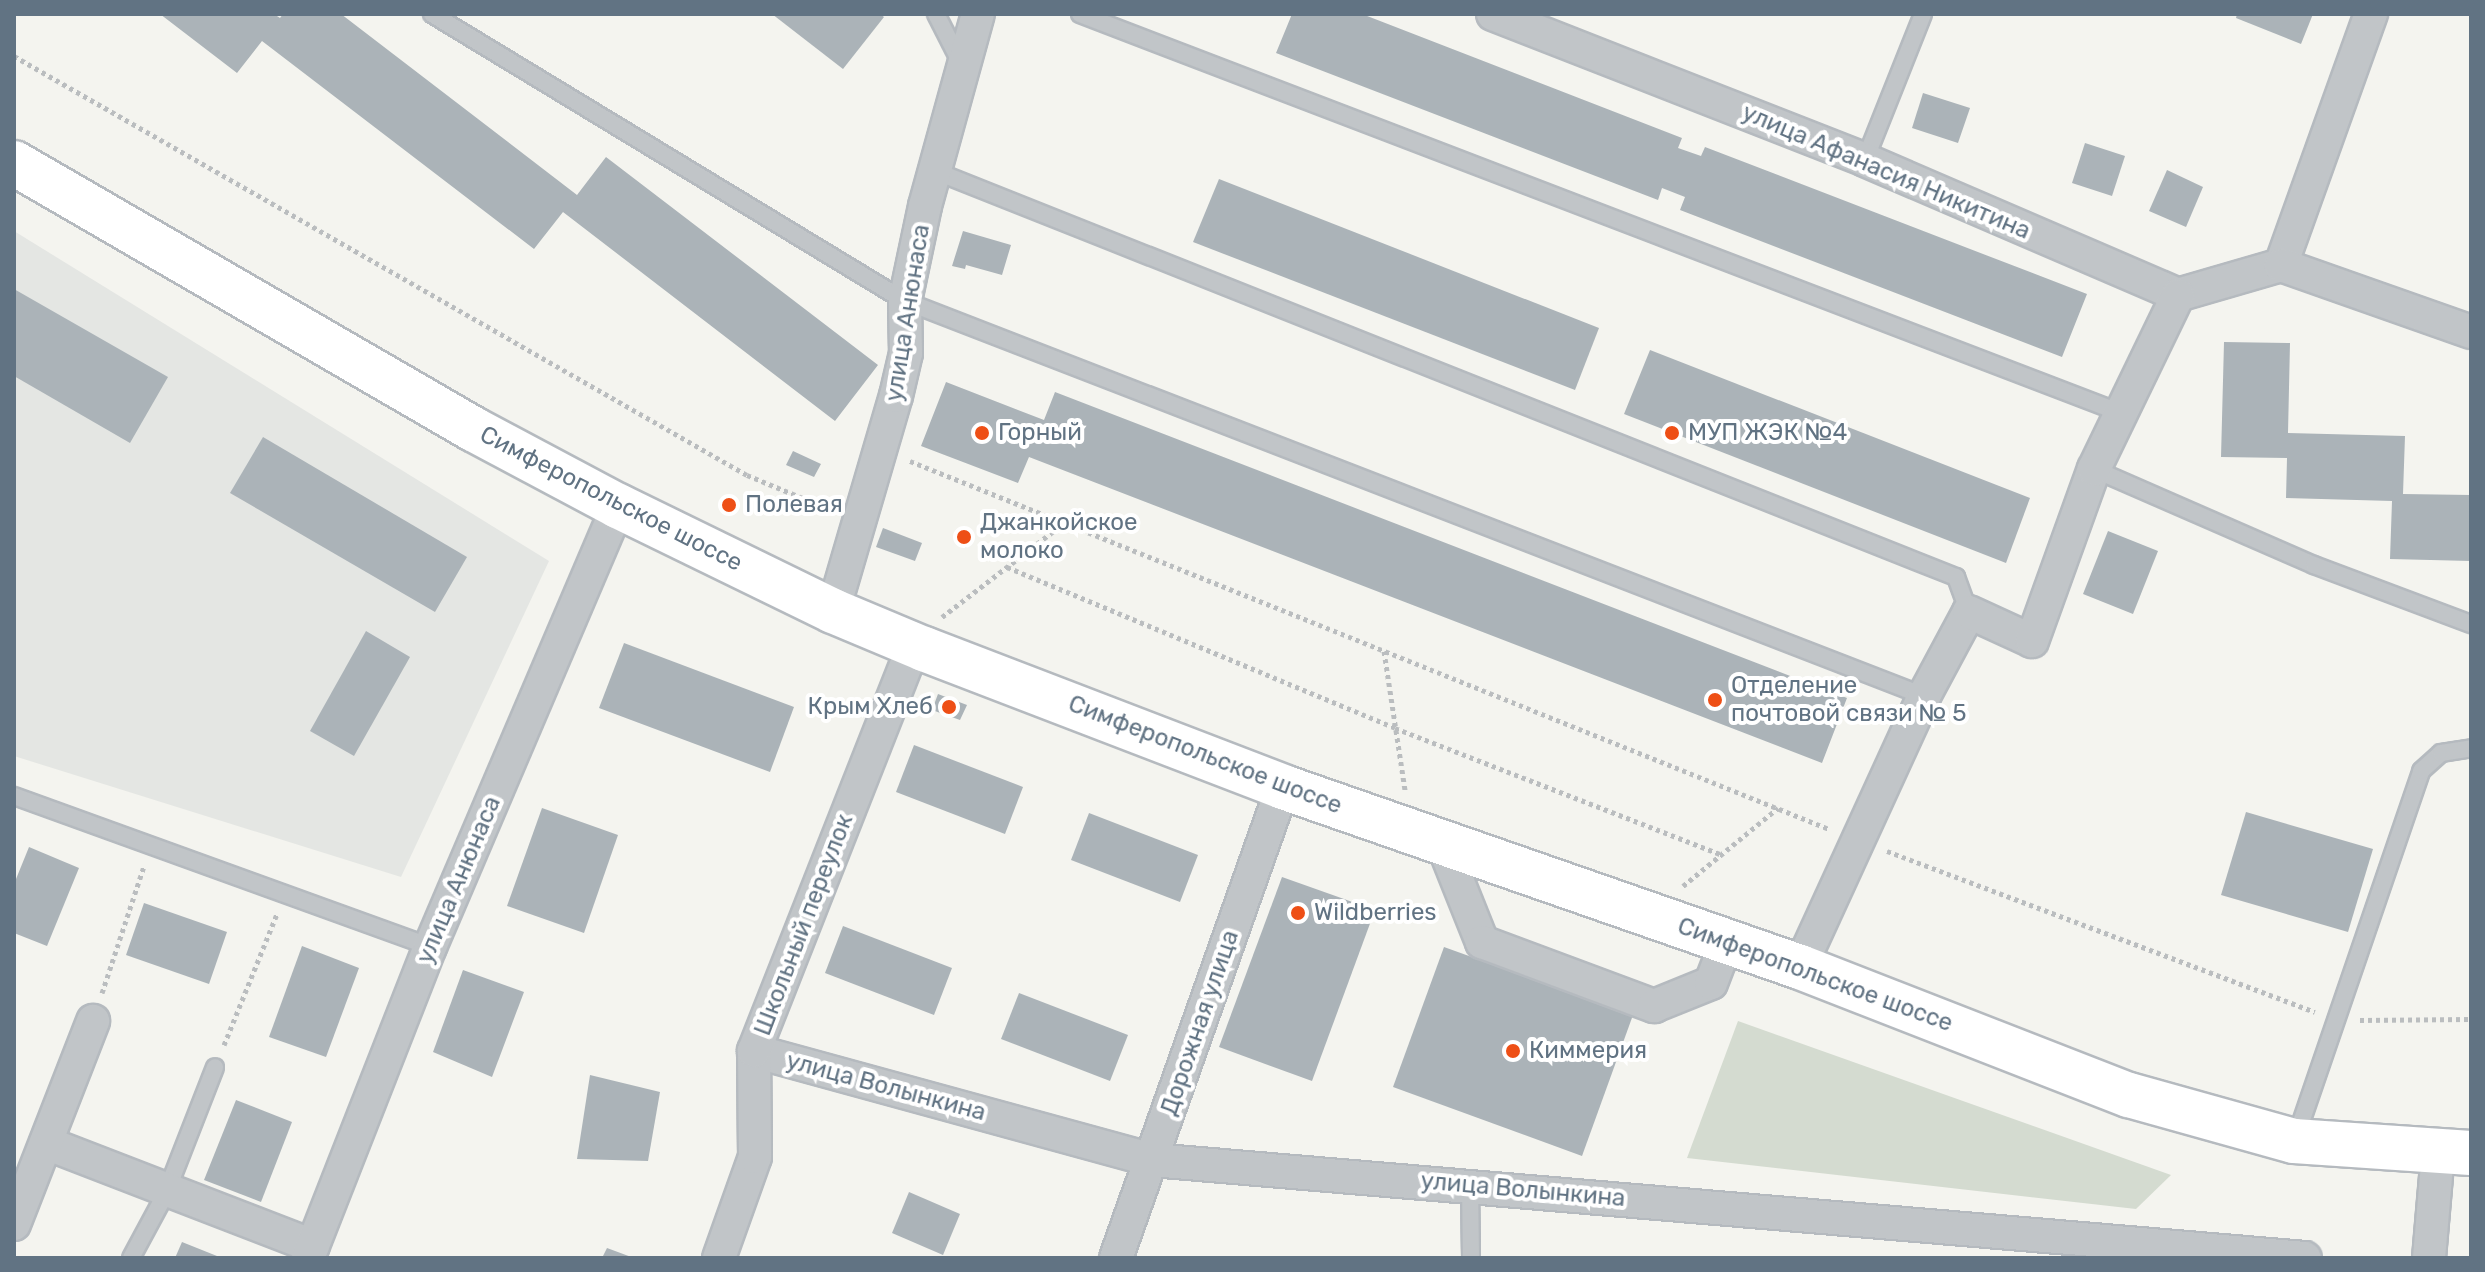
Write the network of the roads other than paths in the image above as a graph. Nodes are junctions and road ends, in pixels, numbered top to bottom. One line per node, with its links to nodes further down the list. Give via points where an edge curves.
1 (432, 14): 14 (lane)
2 (936, 14): 8 (lane)
3 (978, 14): 8 (street, улица Анюнаса)
4 (1080, 14): 16 (lane)
5 (1493, 14): 9 (street, улица Афанасия Никитина)
6 (1923, 14): 9 (lane)
7 (2371, 14): 12 (street)
8 (963, 67): 11 (street, улица Анюнаса)
9 (1865, 160): 13 (street, улица Афанасия Никитина)
10 (14, 163): 18 (main road, Симферопольское шоссе, via 473,429)
11 (935, 171): 14 (street, улица Анюнаса); 20 (lane, via 1956,577)
12 (2281, 265): 13 (street); 15 (street)
13 (2178, 295): 16 (street)
14 (905, 301): 19 (street, улица Анюнаса, via 906,353); 23 (lane)
15 (2471, 332)
16 (2121, 413): 17 (street)
17 (2094, 469): 20 (street, via 2032,641); 21 (lane, via 2314,565)
18 (618, 506): 19 (main road, Симферопольское шоссе); 29 (street, улица Анюнаса)
19 (833, 611): 22 (main road, Симферопольское шоссе)
20 (1969, 612): 23 (street)
21 (2471, 624)
22 (923, 635): 25 (main road, Симферопольское шоссе); 32 (street, Школьный переулок)
23 (1924, 696): 30 (street)
24 (2471, 748): 34 (lane, via 2441,753 2421,771)
25 (1283, 787): 27 (main road, Симферопольское шоссе); 37 (street, Дорожная улица)
26 (14, 796): 29 (lane)
27 (1442, 842): 28 (main road, Симферопольское шоссе); 28 (street, via 1482,942 1654,1006 1711,983)
28 (1727, 941): 30 (main road, Симферопольское шоссе)
29 (430, 947): 41 (street, улица Анюнаса)
30 (1800, 967): 34 (main road, Симферопольское шоссе, via 2129,1095)
31 (93, 1021): 35 (street)
32 (754, 1051): 37 (street, улица Волынкина); 43 (street, Школьный переулок, via 755,1157)
33 (215, 1067): 39 (lane)
34 (2294, 1141): 36 (main road, Симферопольское шоссе)
35 (46, 1143): 39 (street); 40 (street)
36 (2454, 1153): 47 (street)
37 (1152, 1160): 38 (street, улица Волынкина); 44 (street, Дорожная улица)
38 (1470, 1185): 45 (lane); 46 (street, улица Волынкина)
39 (168, 1189): 41 (street); 42 (lane)
40 (14, 1224)
41 (310, 1252)
42 (131, 1258)
43 (719, 1258)
44 (1116, 1258)
45 (1471, 1258)
46 (2305, 1258)
47 (2429, 1258)

